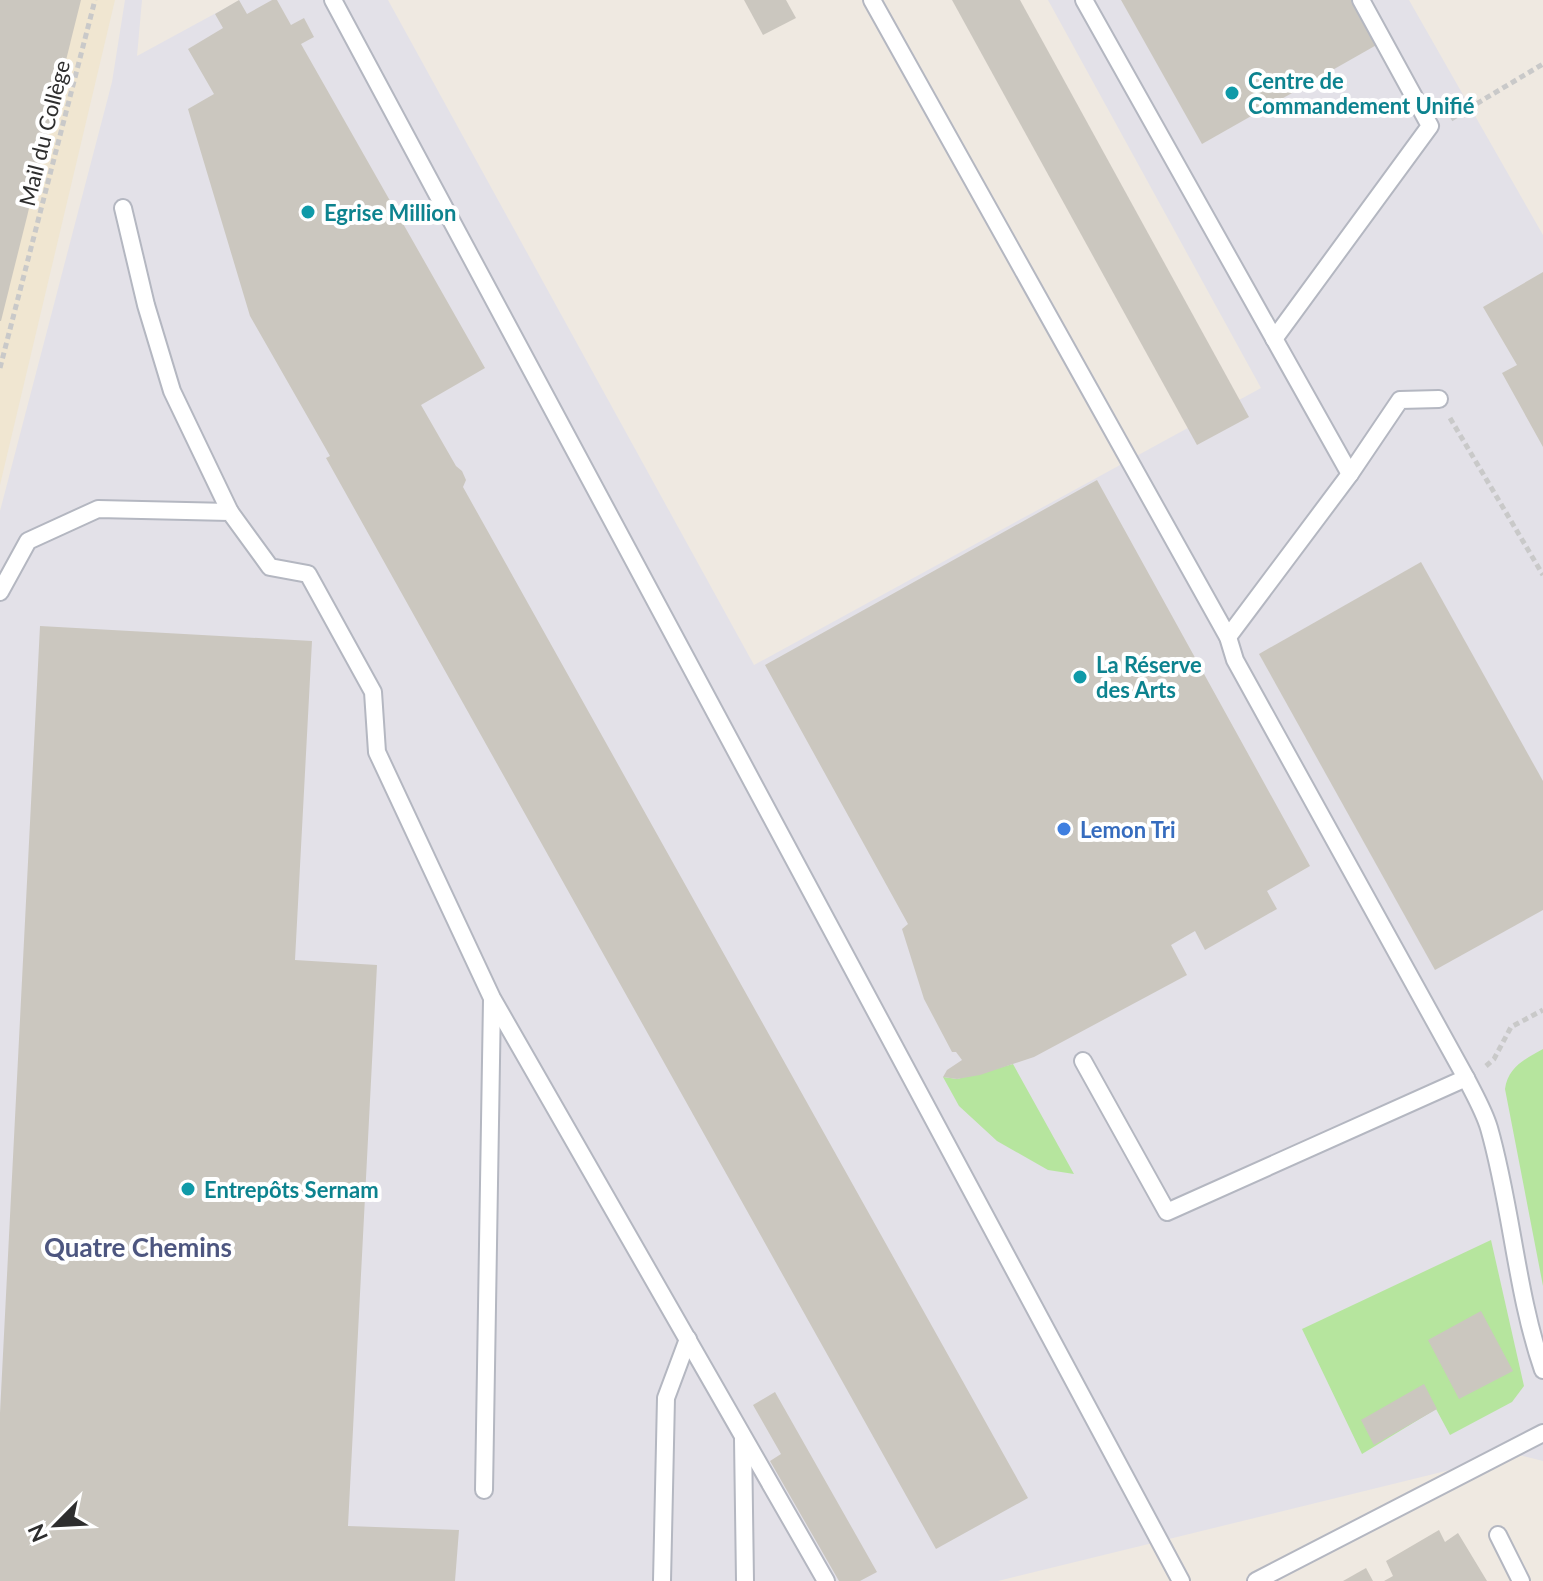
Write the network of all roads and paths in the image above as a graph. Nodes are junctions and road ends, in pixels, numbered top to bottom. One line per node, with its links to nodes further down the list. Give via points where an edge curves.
1 (95, 0): 10 (path, Mail du Collège)
2 (333, 0): 30 (lane)
3 (872, 0): 16 (lane)
4 (1084, 0): 9 (lane)
5 (1361, 0): 9 (lane, via 1430,126)
6 (1543, 64): 7 (path)
7 (1442, 125)
8 (123, 208): 13 (lane, via 167,378)
9 (1274, 339): 12 (lane)
10 (0, 368)
11 (1439, 399): 12 (lane, via 1400,400); 14 (path)
12 (1350, 474): 16 (lane)
13 (230, 512): 15 (lane, via 98,509 28,541); 17 (lane, via 270,567 308,574 373,692 377,752)
14 (1543, 575)
15 (0, 592)
16 (1228, 637): 20 (lane, via 1235,660)
17 (492, 998): 21 (lane); 25 (lane)
18 (1543, 1010): 20 (path, via 1511,1027 1494,1059)
19 (1083, 1061): 20 (lane, via 1167,1212)
20 (1466, 1078): 22 (lane, via 1488,1125)
21 (688, 1339): 24 (lane); 27 (lane, via 666,1398)
22 (1543, 1370)
23 (1543, 1433): 31 (lane)
24 (743, 1436): 28 (lane); 29 (lane)
25 (484, 1490)
26 (1498, 1535): 32 (lane)
27 (662, 1581)
28 (745, 1581)
29 (826, 1581)
30 (1181, 1581)
31 (1256, 1581)
32 (1521, 1581)

